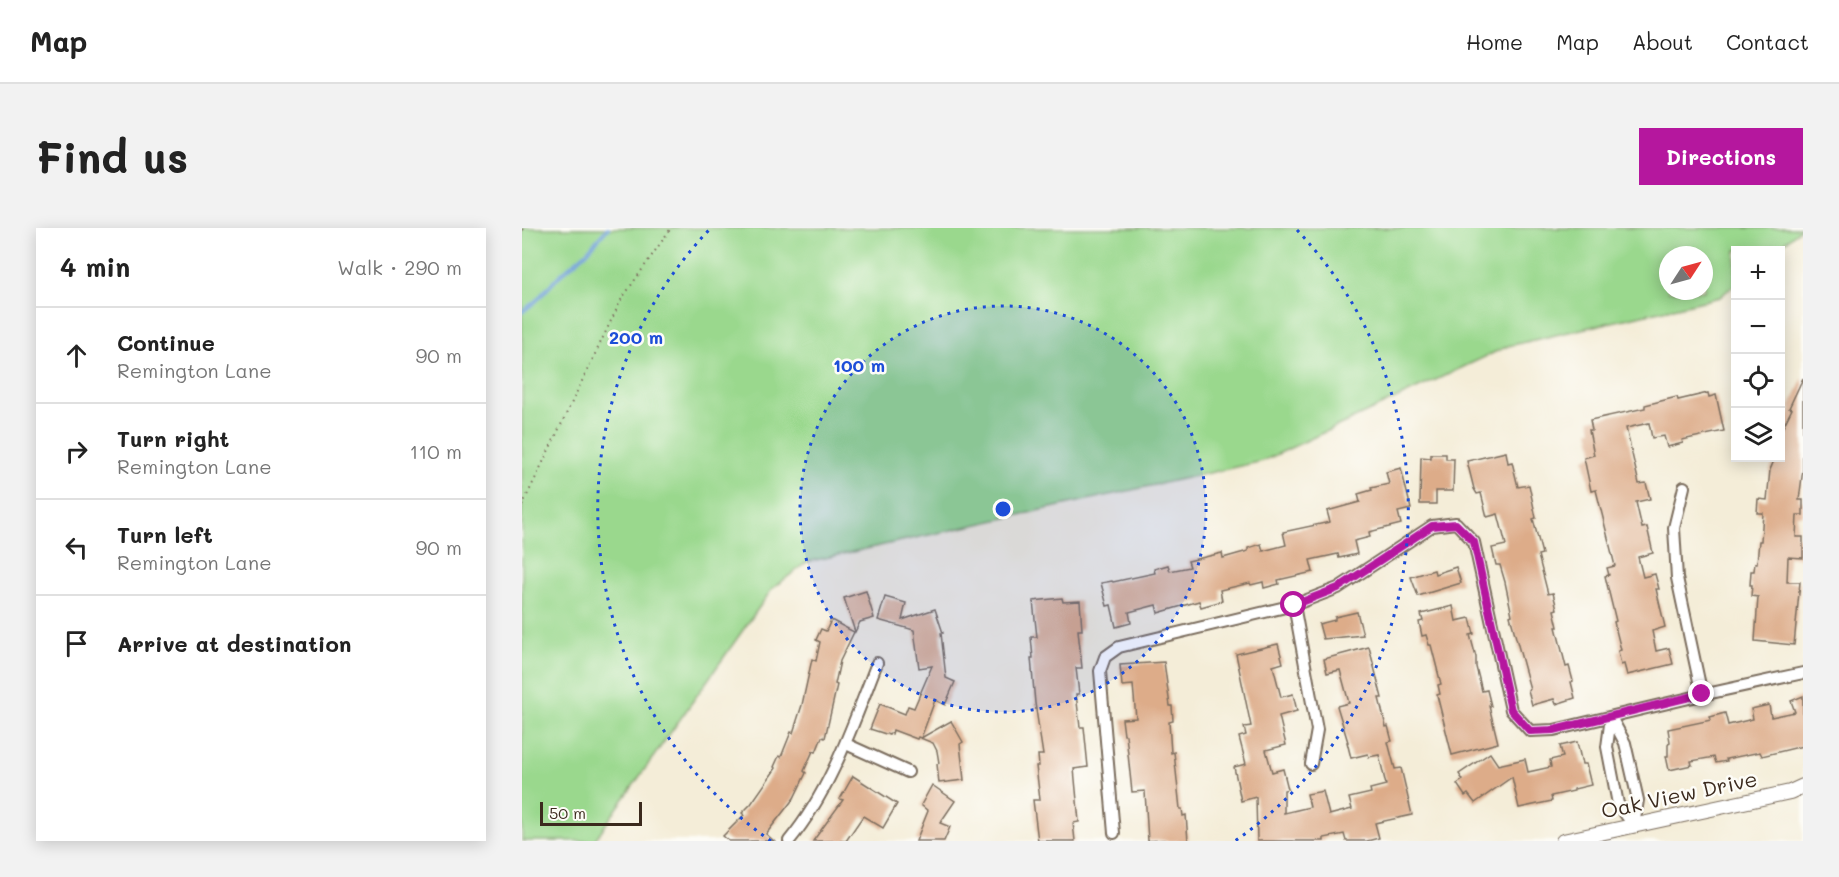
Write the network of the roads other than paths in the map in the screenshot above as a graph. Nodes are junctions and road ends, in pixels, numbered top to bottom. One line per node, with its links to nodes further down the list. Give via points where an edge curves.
1 (1684, 487): 5 (street, via 1674,528 1677,578)
2 (1294, 605): 6 (street, via 1338,588 1432,526 1456,524 1474,542 1511,710 1530,731 1554,730); 9 (street, via 1317,730); 14 (street, via 1119,647 1105,657 1100,671)
3 (877, 663): 7 (street)
4 (1803, 673): 5 (street)
5 (1702, 694): 6 (street)
6 (1611, 717): 8 (street); 10 (street, via 1607,747)
7 (846, 744): 11 (street); 15 (street, via 815,803)
8 (1629, 760): 10 (street); 13 (street, via 1638,800)
9 (1311, 764)
10 (1610, 765): 13 (street, via 1618,804)
11 (908, 772)
12 (1803, 786): 13 (street, Oak View Drive)
13 (1634, 826): 16 (street, Oak View Drive)
14 (1113, 834)
15 (789, 841)
16 (1563, 841)

